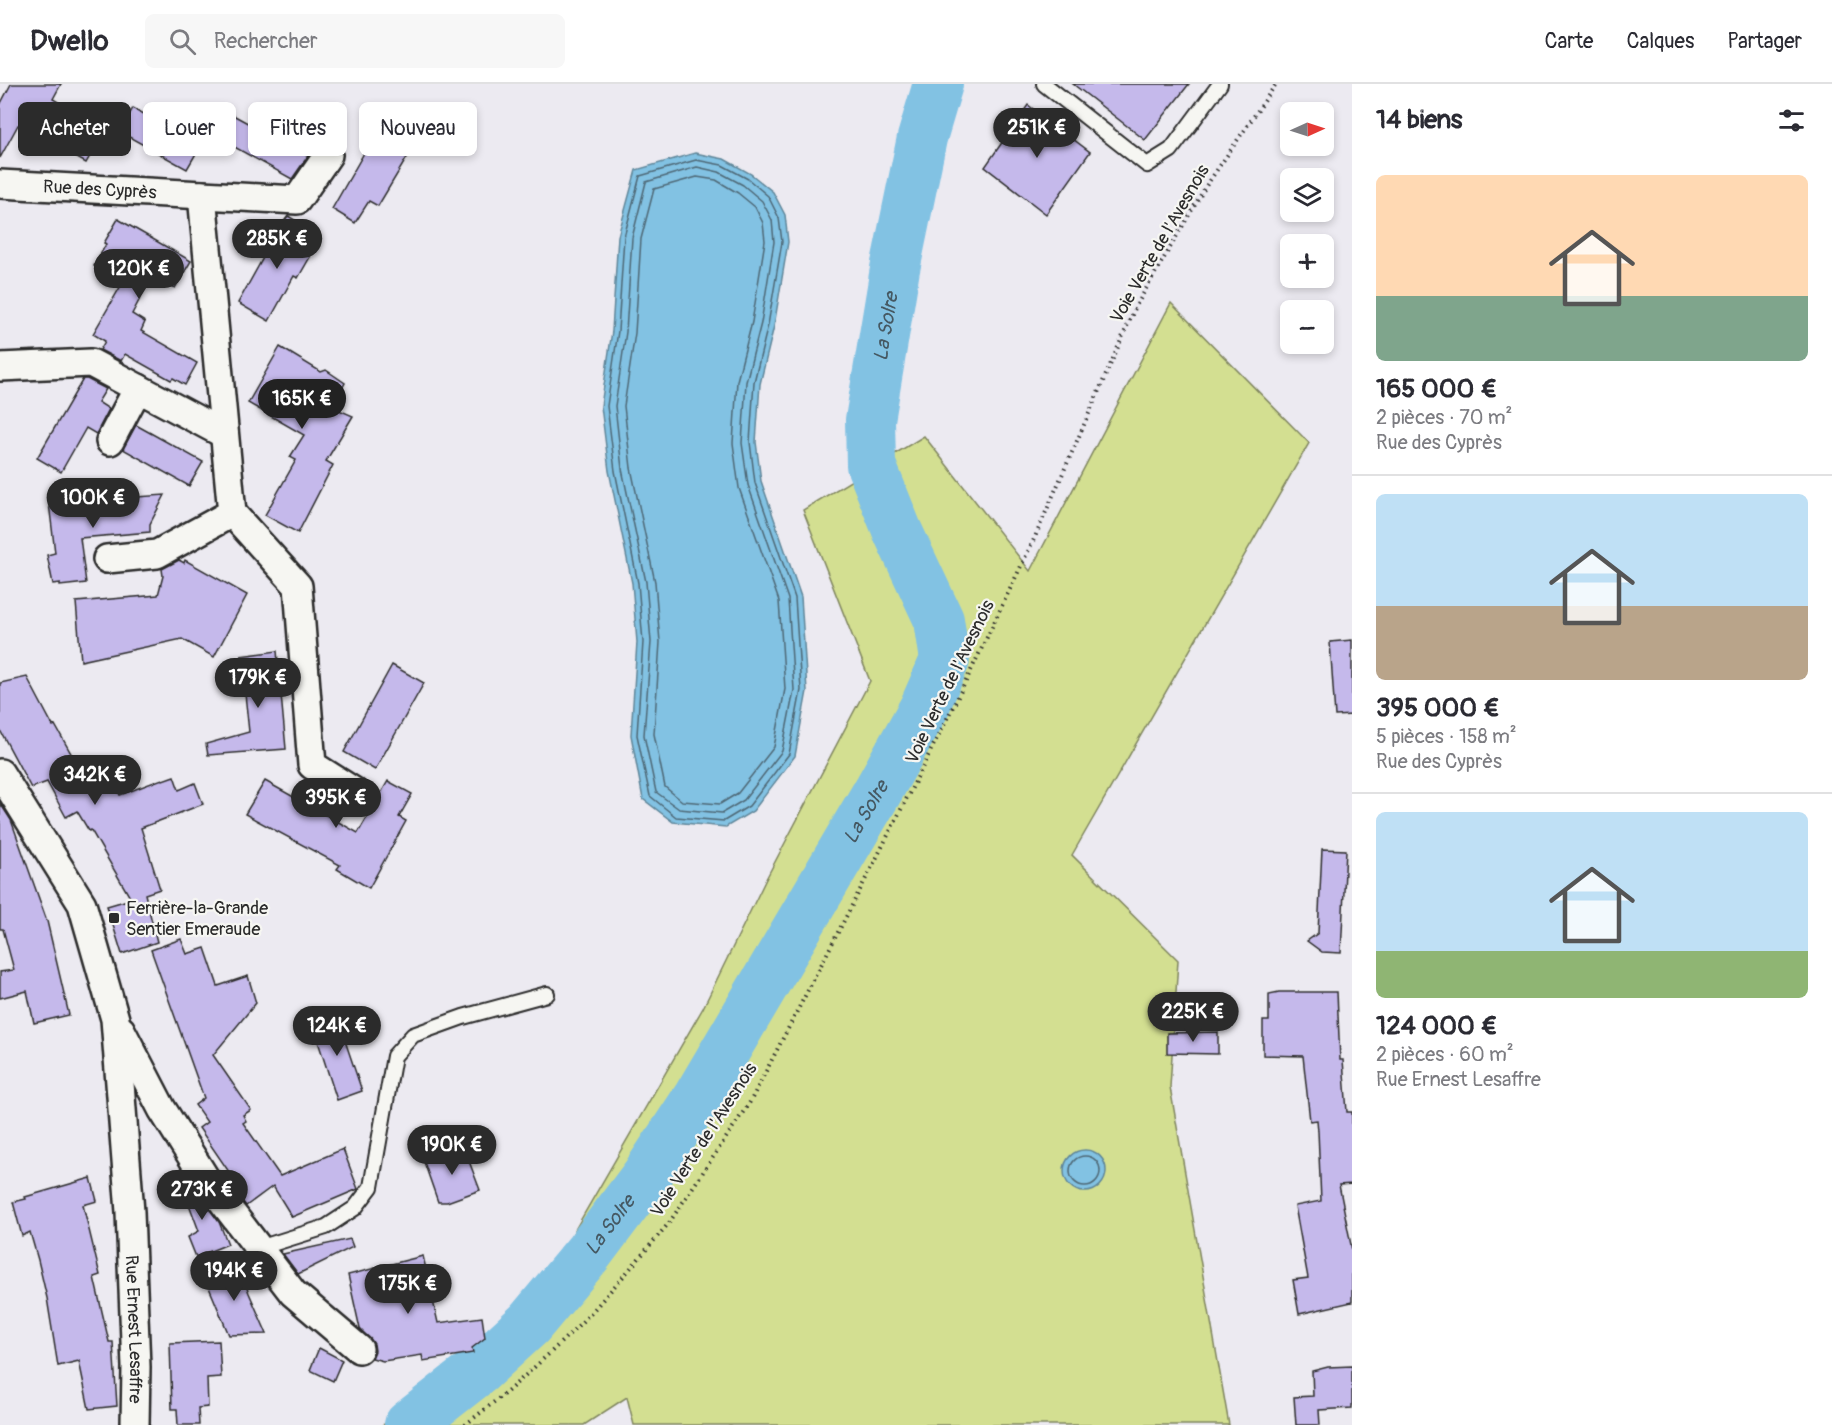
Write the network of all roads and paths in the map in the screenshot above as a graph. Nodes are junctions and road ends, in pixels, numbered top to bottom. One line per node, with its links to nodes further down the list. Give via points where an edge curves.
1 (1044, 84): 2 (lane, via 1147,165 1171,150)
2 (1221, 84)
3 (1276, 84): 20 (path, Voie Verte de l'Avesnois, via 1206,186 1136,306 1035,537 966,681 750,1102 669,1223 629,1270 550,1353)
4 (327, 156): 6 (street, Rue des Cyprès, via 297,200)
5 (0, 184): 6 (street, Rue des Cyprès)
6 (202, 195): 9 (street)
7 (0, 367): 8 (street, via 91,363)
8 (138, 388): 9 (street); 10 (street)
9 (224, 434): 11 (street)
10 (110, 441)
11 (232, 513): 12 (street, via 158,554); 14 (street, via 298,586 312,765)
12 (107, 559)
13 (0, 773): 16 (street, Rue Ernest Lesaffre, via 82,904)
14 (353, 792)
15 (547, 994): 17 (lane, via 413,1035 394,1056 371,1187 355,1208 326,1227)
16 (115, 1019): 17 (street, Rue Ernest Lesaffre, via 162,1109 207,1181); 19 (street, Rue Ernest Lesaffre, via 130,1212)
17 (259, 1248): 18 (street, Rue Ernest Lesaffre, via 293,1293)
18 (359, 1349)
19 (135, 1425)
20 (465, 1425)

